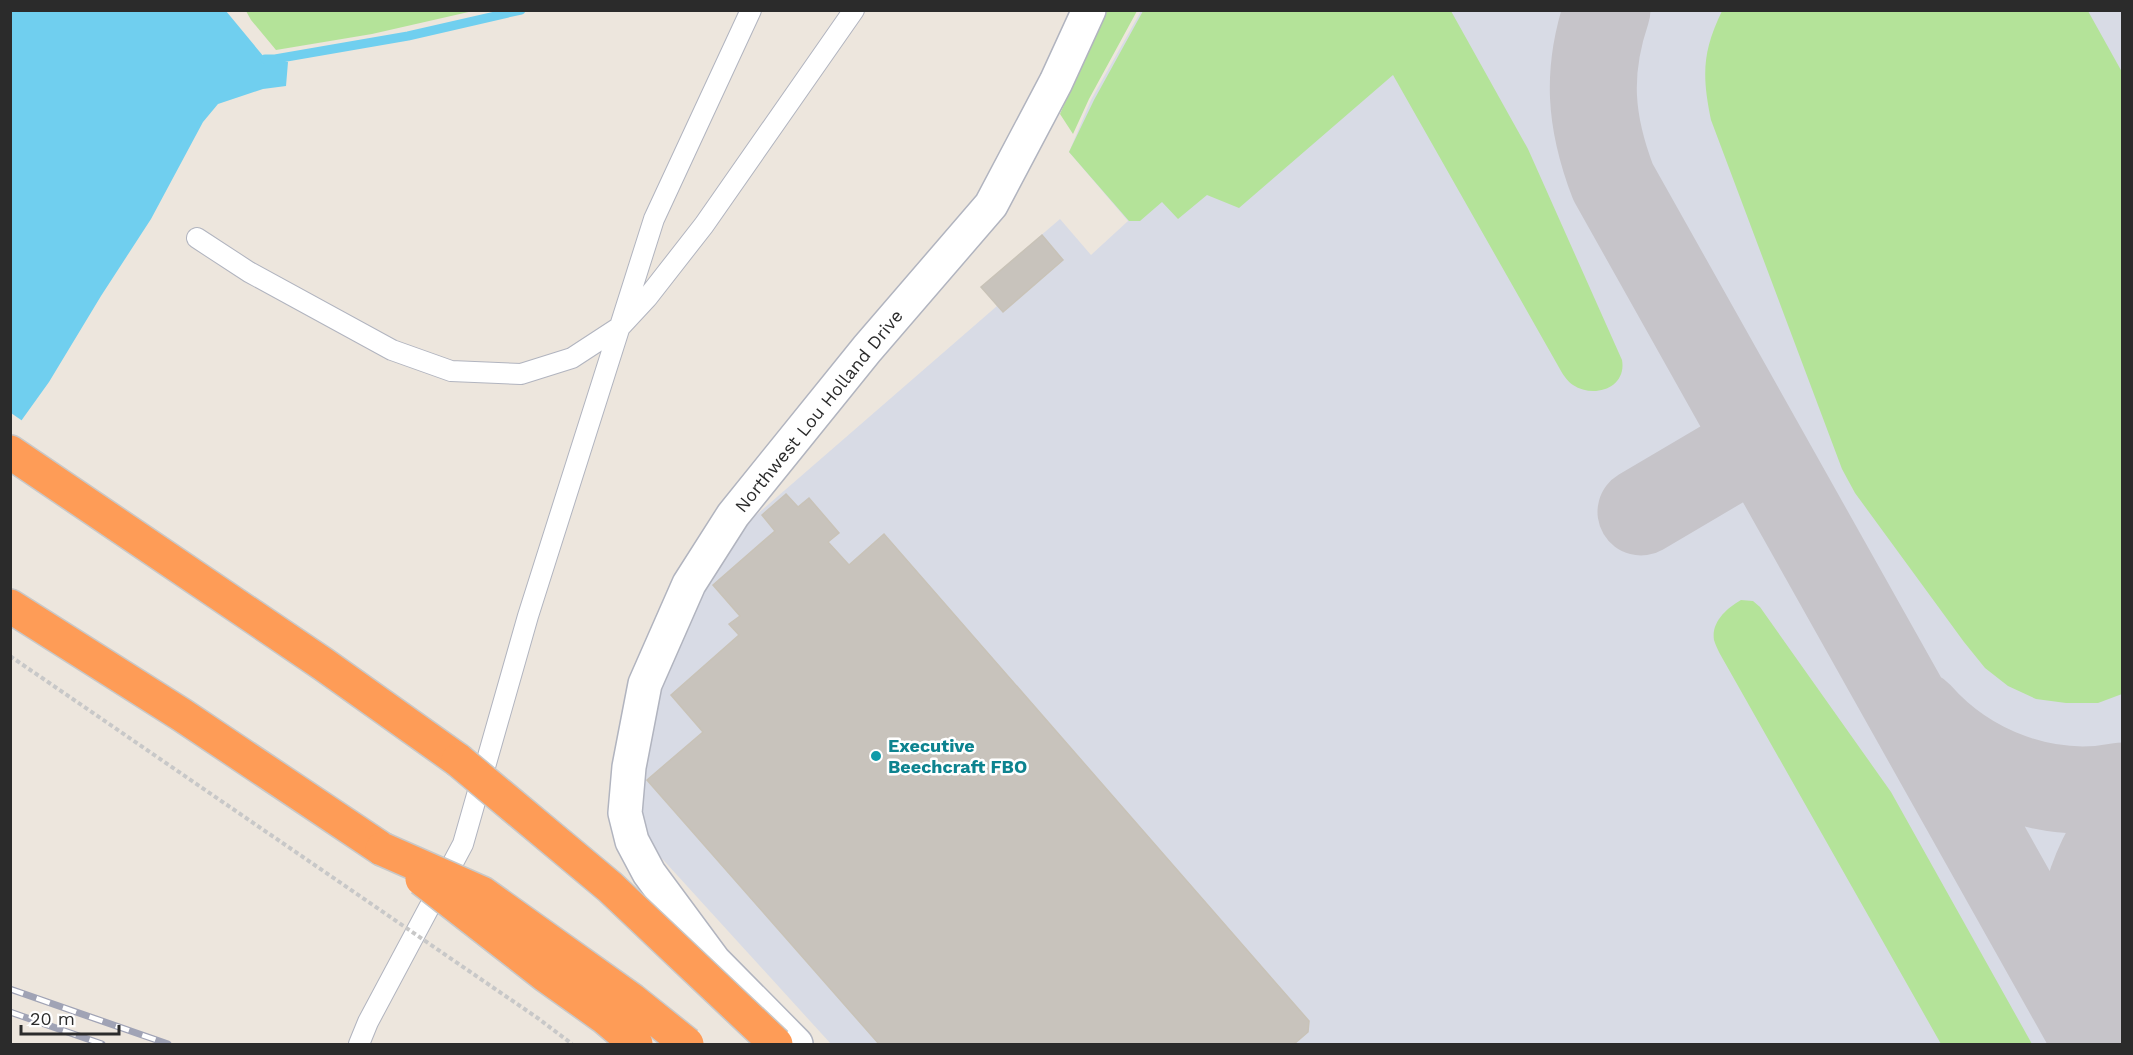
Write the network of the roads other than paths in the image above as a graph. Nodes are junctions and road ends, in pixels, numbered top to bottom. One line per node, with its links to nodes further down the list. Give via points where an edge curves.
1 (752, 10): 5 (lane, via 654,219)
2 (854, 10): 5 (lane, via 704,225 648,298)
3 (1089, 10): 13 (street, Northwest Lou Holland Drive, via 991,205 733,515 689,584 645,684 629,766 625,813 632,842 649,873 714,961)
4 (197, 238): 5 (lane, via 249,272 392,350 451,371 521,374 572,358)
5 (621, 326): 9 (lane, via 528,616 463,844)
6 (10, 452): 12 (highway, bridge, via 458,760 610,887)
7 (10, 606): 8 (highway)
8 (382, 849): 10 (highway, bridge); 11 (highway, bridge, via 482,893)
9 (359, 1044)
10 (636, 1044)
11 (687, 1044)
12 (776, 1044)
13 (796, 1044)

